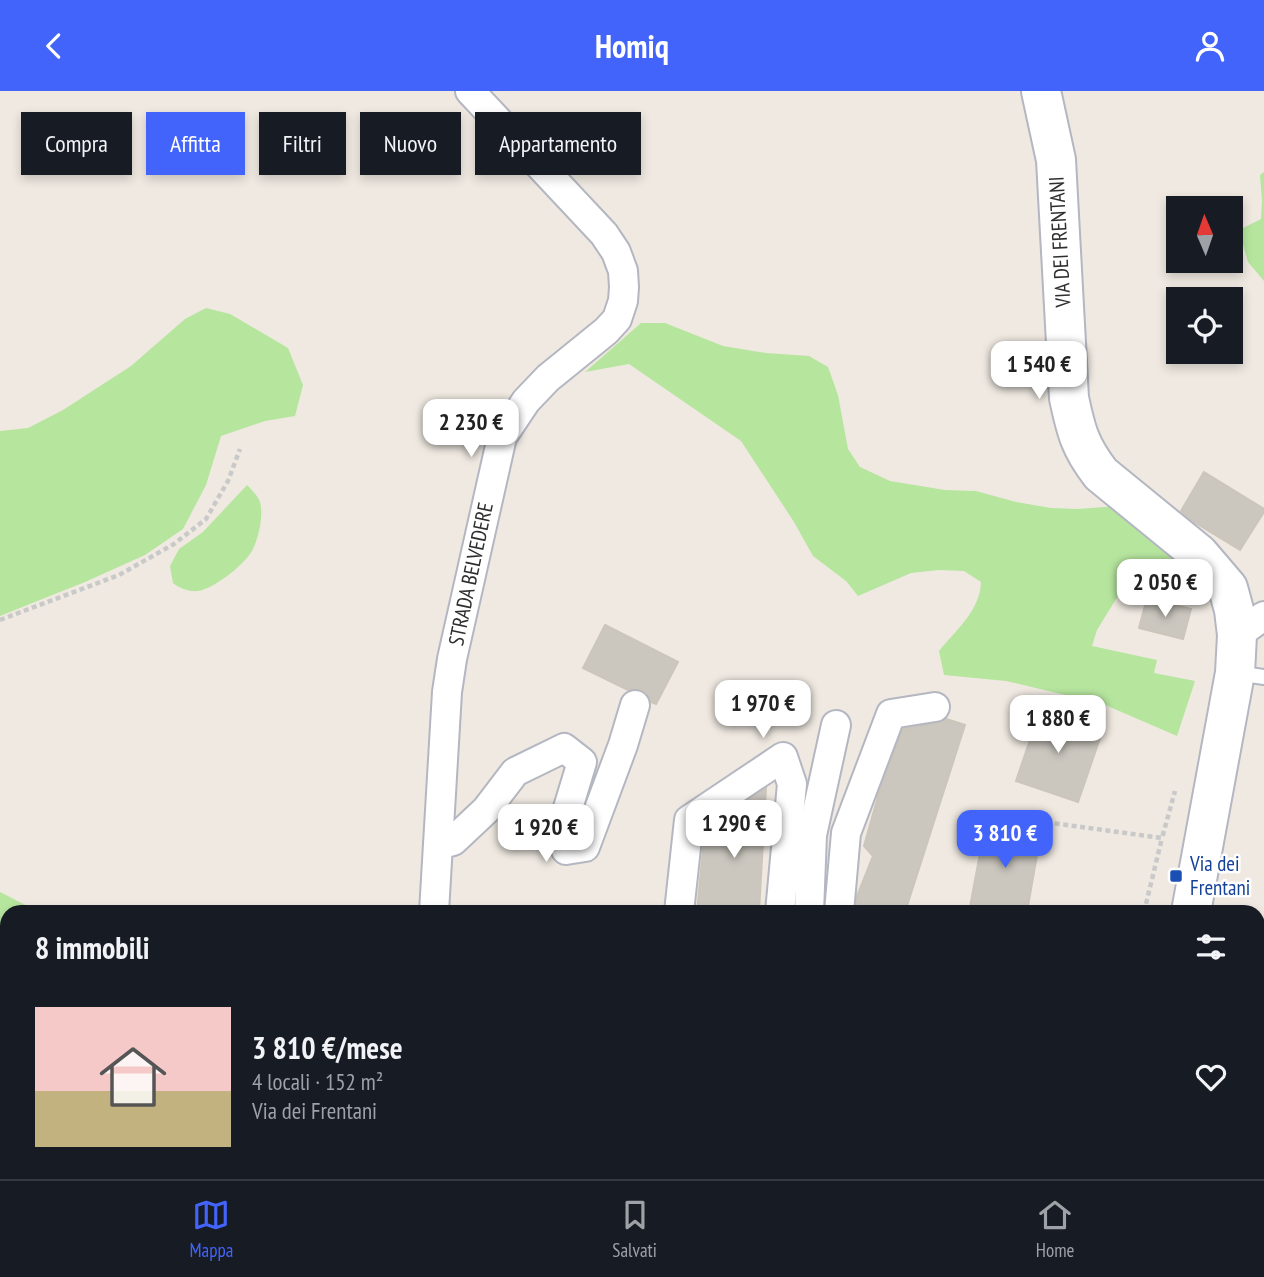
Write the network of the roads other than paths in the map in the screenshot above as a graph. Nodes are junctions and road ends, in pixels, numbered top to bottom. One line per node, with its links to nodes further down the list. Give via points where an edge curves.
1 (470, 91): 8 (street, STRADA BELVEDERE, via 604,234 616,252 624,287 617,319 541,385 502,437 452,659)
2 (1041, 91): 3 (main road, VIA DEI FRENTANI, via 1056,160 1069,398 1076,433 1101,474 1199,554 1228,588 1234,610)
3 (1251, 625): 4 (main road, VIA DEI FRENTANI)
4 (1250, 675): 14 (main road, VIA DEI FRENTANI)
5 (635, 705): 8 (street, via 585,847 566,850 561,831 582,762 564,748 515,772 486,810 453,841)
6 (935, 707): 13 (street, via 891,714 846,833)
7 (836, 725): 12 (street, via 813,835)
8 (438, 845): 9 (street, STRADA BELVEDERE)
9 (434, 905)
10 (680, 905): 11 (street, via 689,820 783,757 792,784)
11 (781, 905)
12 (809, 905)
13 (840, 905)
14 (1193, 905)

